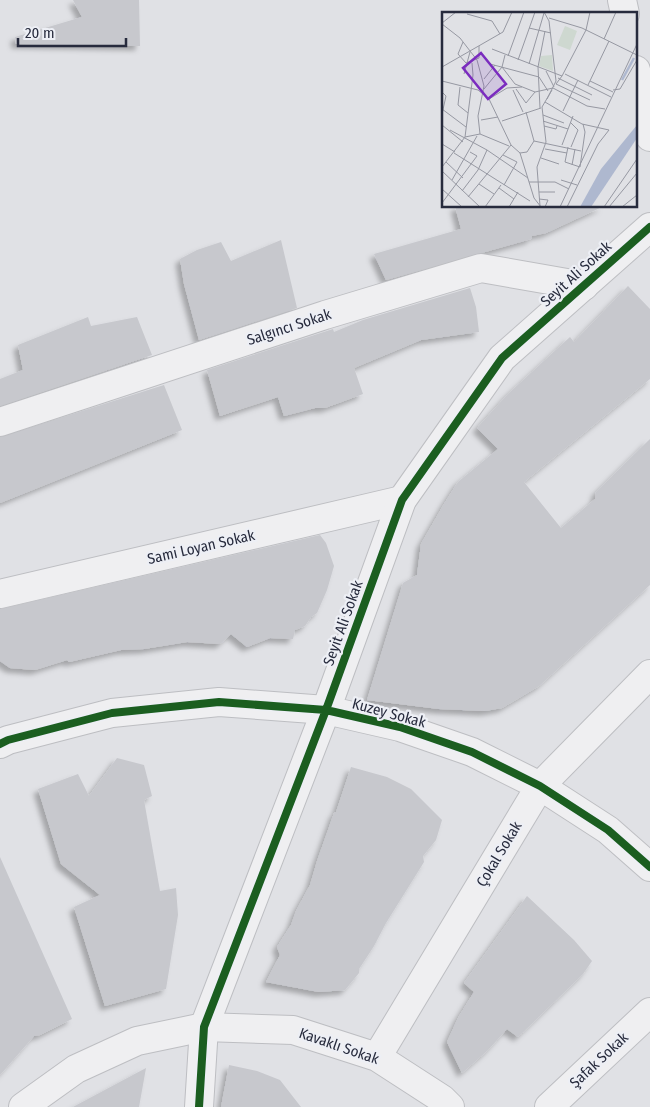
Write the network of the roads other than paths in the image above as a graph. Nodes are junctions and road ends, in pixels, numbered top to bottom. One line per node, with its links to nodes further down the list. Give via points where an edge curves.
1 (638, 80): 2 (street)
2 (650, 137)
3 (650, 227): 4 (street, Seyit Ali Sokak)
4 (584, 286): 5 (street, Salgıncı Sokak, via 481,268 325,315); 6 (street, Seyit Ali Sokak, via 502,358)
5 (0, 422)
6 (402, 500): 7 (street, Sami Loyan Sokak); 9 (street, Seyit Ali Sokak)
7 (0, 594)
8 (650, 674): 11 (street, Çokal Sokak)
9 (326, 710): 10 (street, Kuzey Sokak, via 219,702 112,713); 11 (street, Kuzey Sokak, via 400,727 472,752); 14 (street, Seyit Ali Sokak)
10 (3, 738)
11 (540, 786): 12 (street, Kuzey Sokak, via 608,830); 15 (street, Çokal Sokak)
12 (650, 867)
13 (650, 1012): 19 (street, Şafak Sokak)
14 (204, 1027): 15 (street, Kavaklı Sokak, via 292,1030); 16 (street, Kavaklı Sokak, via 138,1041 76,1069); 17 (street, Seyit Ali Sokak)
15 (377, 1057): 18 (street, Kavaklı Sokak)
16 (23, 1107)
17 (199, 1107)
18 (450, 1107)
19 (549, 1107)

